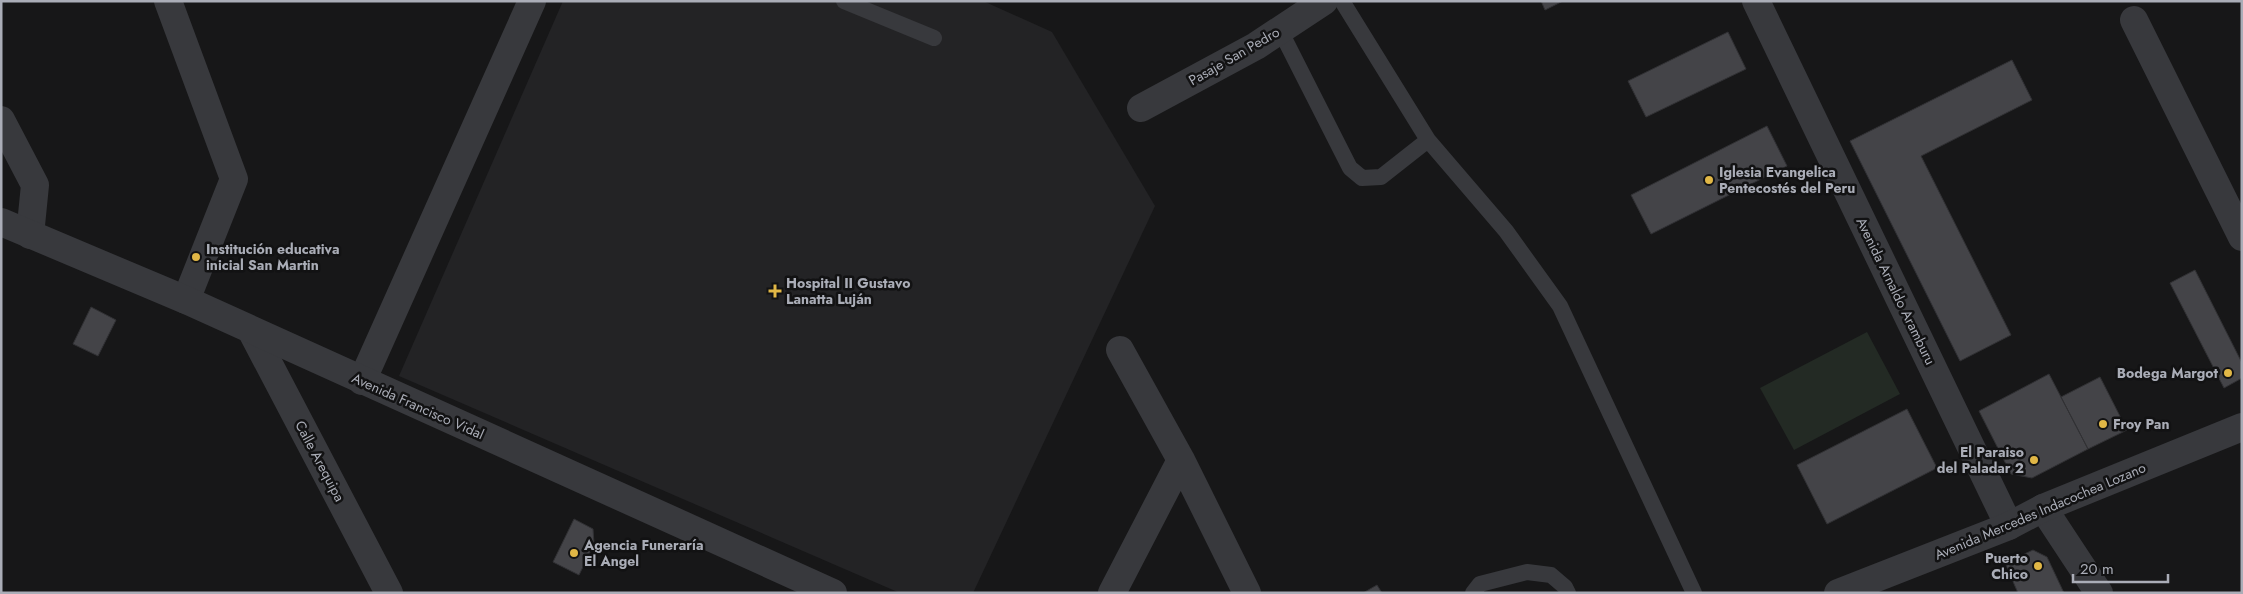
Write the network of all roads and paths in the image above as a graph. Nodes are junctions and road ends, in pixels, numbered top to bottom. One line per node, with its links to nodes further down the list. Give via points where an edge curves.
1 (168, 1): 16 (street, via 234,179)
2 (532, 1): 19 (street)
3 (844, 1): 9 (lane)
4 (1324, 1): 8 (street, Pasaje San Pedro)
5 (1342, 1): 12 (lane)
6 (1756, 1): 23 (street, Avenida Arnaldo Aramburu)
7 (2134, 20): 15 (street)
8 (1280, 30): 10 (street, Pasaje San Pedro); 12 (lane, via 1350,168 1362,178 1381,177)
9 (934, 38)
10 (1141, 108)
11 (1, 120): 14 (street, via 35,185)
12 (1428, 140): 30 (lane, via 1506,231 1560,306)
13 (1, 222): 14 (street, Avenida Francisco Vidal)
14 (30, 235): 16 (street, Avenida Francisco Vidal)
15 (2242, 237)
16 (186, 300): 17 (street, Avenida Francisco Vidal)
17 (251, 330): 19 (street, Avenida Francisco Vidal); 24 (street, Calle Arequipa)
18 (1120, 350): 21 (street)
19 (362, 381): 25 (street, Avenida Francisco Vidal)
20 (2242, 427): 22 (street, Avenida Mercedes Indacochea Lozano)
21 (1181, 460): 26 (street); 27 (street)
22 (2044, 508): 23 (street, Avenida Mercedes Indacochea Lozano); 32 (street)
23 (2009, 526): 31 (street, Avenida Mercedes Indacochea Lozano)
24 (388, 593)
25 (833, 593)
26 (1112, 593)
27 (1247, 593)
28 (1473, 593): 29 (lane, via 1480,584 1527,572 1551,575)
29 (1568, 593)
30 (1694, 593)
31 (1838, 593)
32 (2099, 593)

